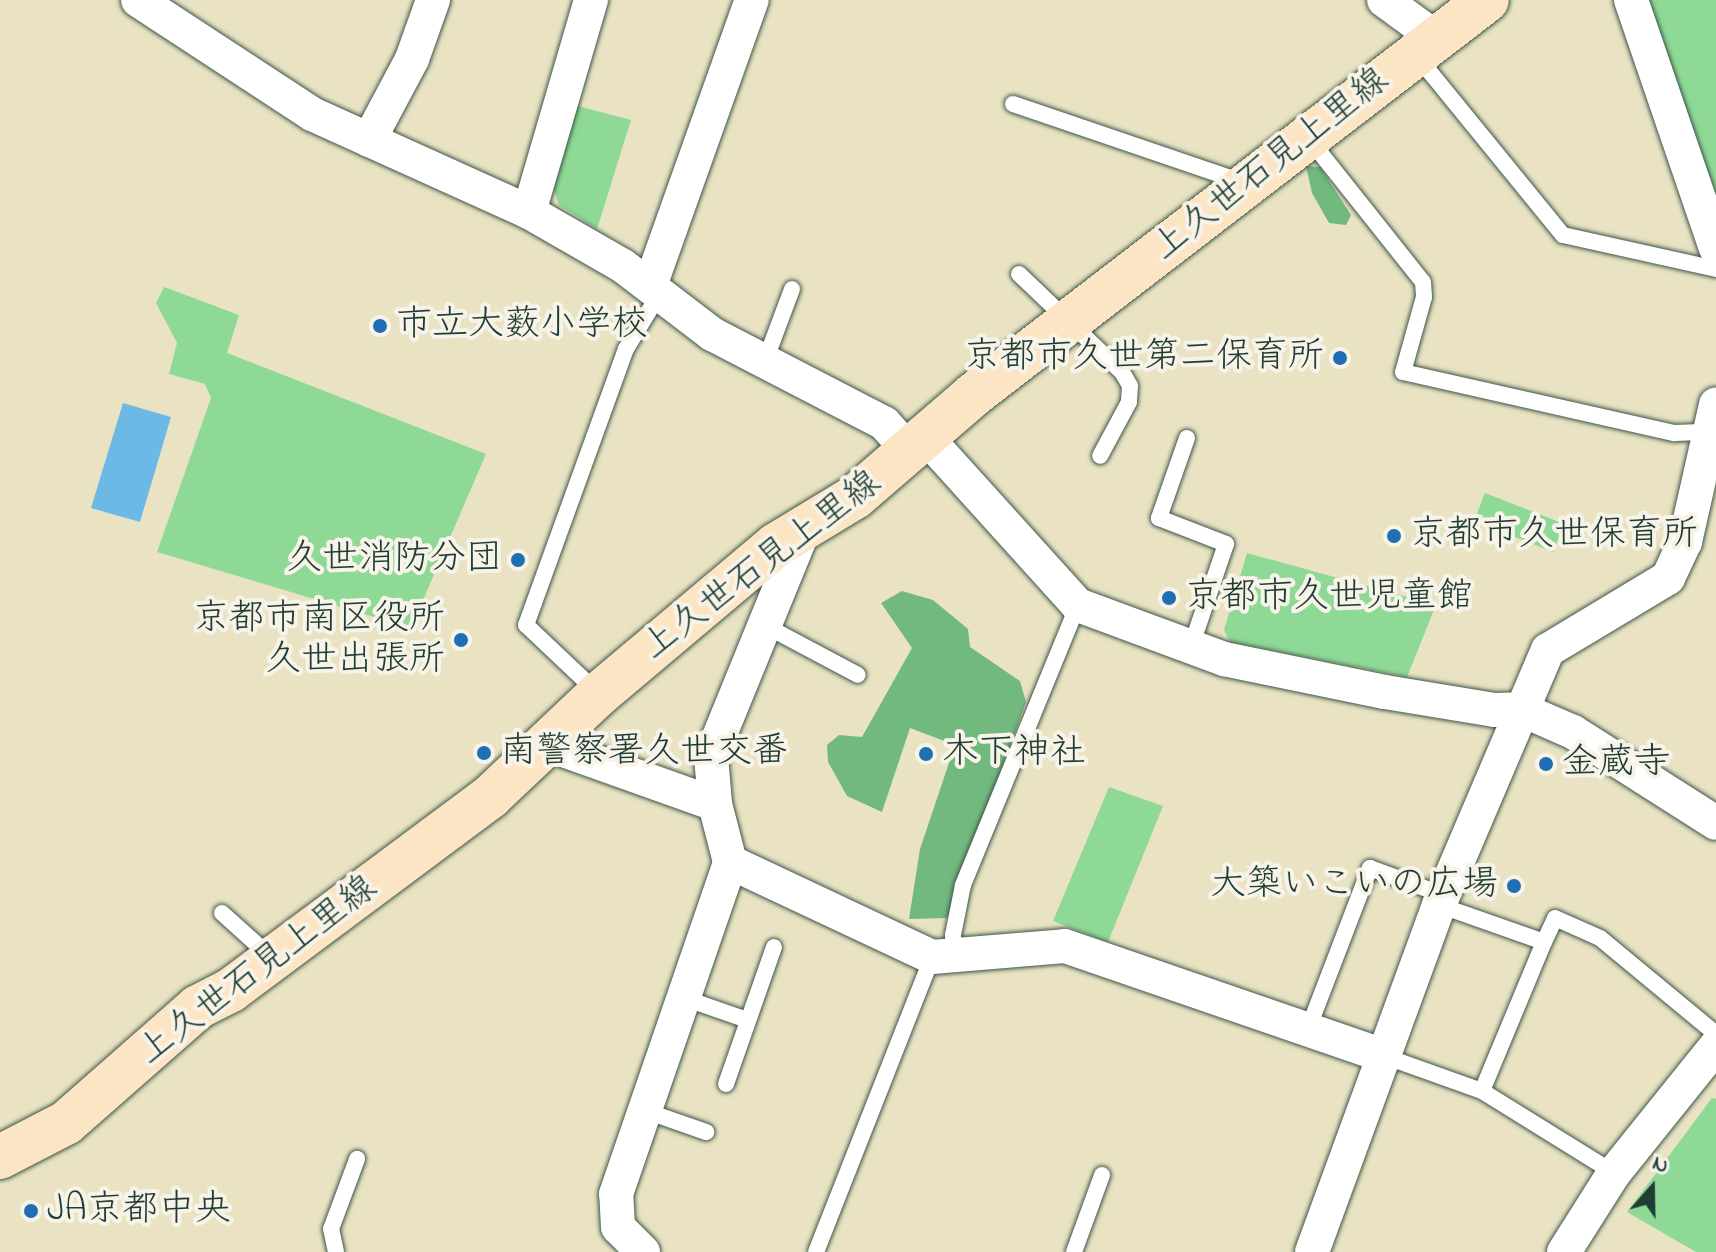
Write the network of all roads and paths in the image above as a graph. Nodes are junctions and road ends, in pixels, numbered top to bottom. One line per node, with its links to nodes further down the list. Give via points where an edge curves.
1 (138, 0): 11 (street, via 312,114)
2 (433, 0): 11 (street, via 412,59)
3 (591, 0): 13 (street)
4 (752, 0): 18 (street)
5 (1384, 0): 8 (street)
6 (1487, 0): 8 (main road, 上久世石見上里線)
7 (1631, 0): 14 (street)
8 (1426, 46): 10 (main road, 上久世石見上里線); 15 (lane, via 1563,235)
9 (1013, 104): 12 (lane)
10 (1307, 137): 12 (main road, 上久世石見上里線); 21 (lane, via 1423,282 1403,372 1674,433)
11 (369, 140): 13 (street)
12 (1246, 184): 19 (main road, 上久世石見上里線)
13 (529, 212): 18 (street)
14 (1716, 248)
15 (1716, 269)
16 (1019, 274): 19 (lane)
17 (792, 289): 20 (lane)
18 (654, 290): 20 (street); 30 (lane, via 626,349 526,625)
19 (1069, 325): 23 (main road, 上久世石見上里線); 24 (lane, via 1122,372 1130,386 1129,402)
20 (764, 364): 23 (street, via 842,397)
21 (1712, 418): 31 (street, via 1685,542 1668,578 1548,650)
22 (1187, 438): 28 (lane, via 1159,518 1226,544)
23 (918, 444): 25 (main road, 上久世石見上里線); 26 (street)
24 (1100, 456)
25 (803, 531): 27 (street); 30 (main road, 上久世石見上里線, via 776,545)
26 (1078, 605): 28 (street); 40 (lane, via 963,885)
27 (764, 625): 29 (lane); 33 (street, via 711,756)
28 (1191, 647): 31 (street, via 1303,677 1495,710)
29 (858, 675)
30 (599, 694): 32 (main road, 上久世石見上里線)
31 (1520, 709): 34 (street, via 1573,732); 36 (street)
32 (549, 745): 33 (street); 41 (main road, 上久世石見上里線, via 490,797)
33 (715, 804): 35 (street)
34 (1716, 823)
35 (730, 862): 40 (street); 42 (street)
36 (1441, 900): 38 (lane); 44 (lane, via 1370,868); 46 (street)
37 (222, 913): 41 (lane)
38 (1544, 942): 45 (lane, via 1555,918 1600,938); 48 (lane)
39 (774, 947): 43 (lane)
40 (944, 956): 44 (street, via 1065,946); 57 (lane)
41 (273, 959): 51 (main road, 上久世石見上里線, via 198,1007 66,1123)
42 (684, 998): 43 (lane); 49 (street)
43 (747, 1020): 47 (lane)
44 (1307, 1032): 46 (street)
45 (1715, 1050): 53 (street)
46 (1384, 1056): 48 (lane); 59 (street)
47 (726, 1084)
48 (1482, 1091): 53 (lane)
49 (646, 1111): 50 (lane); 56 (street, via 616,1194 618,1227)
50 (706, 1132)
51 (0, 1157)
52 (357, 1159): 55 (lane, via 331,1229)
53 (1614, 1173): 60 (street)
54 (1102, 1175): 58 (lane)
55 (336, 1252)
56 (643, 1252)
57 (816, 1252)
58 (1074, 1252)
59 (1312, 1252)
60 (1564, 1252)

